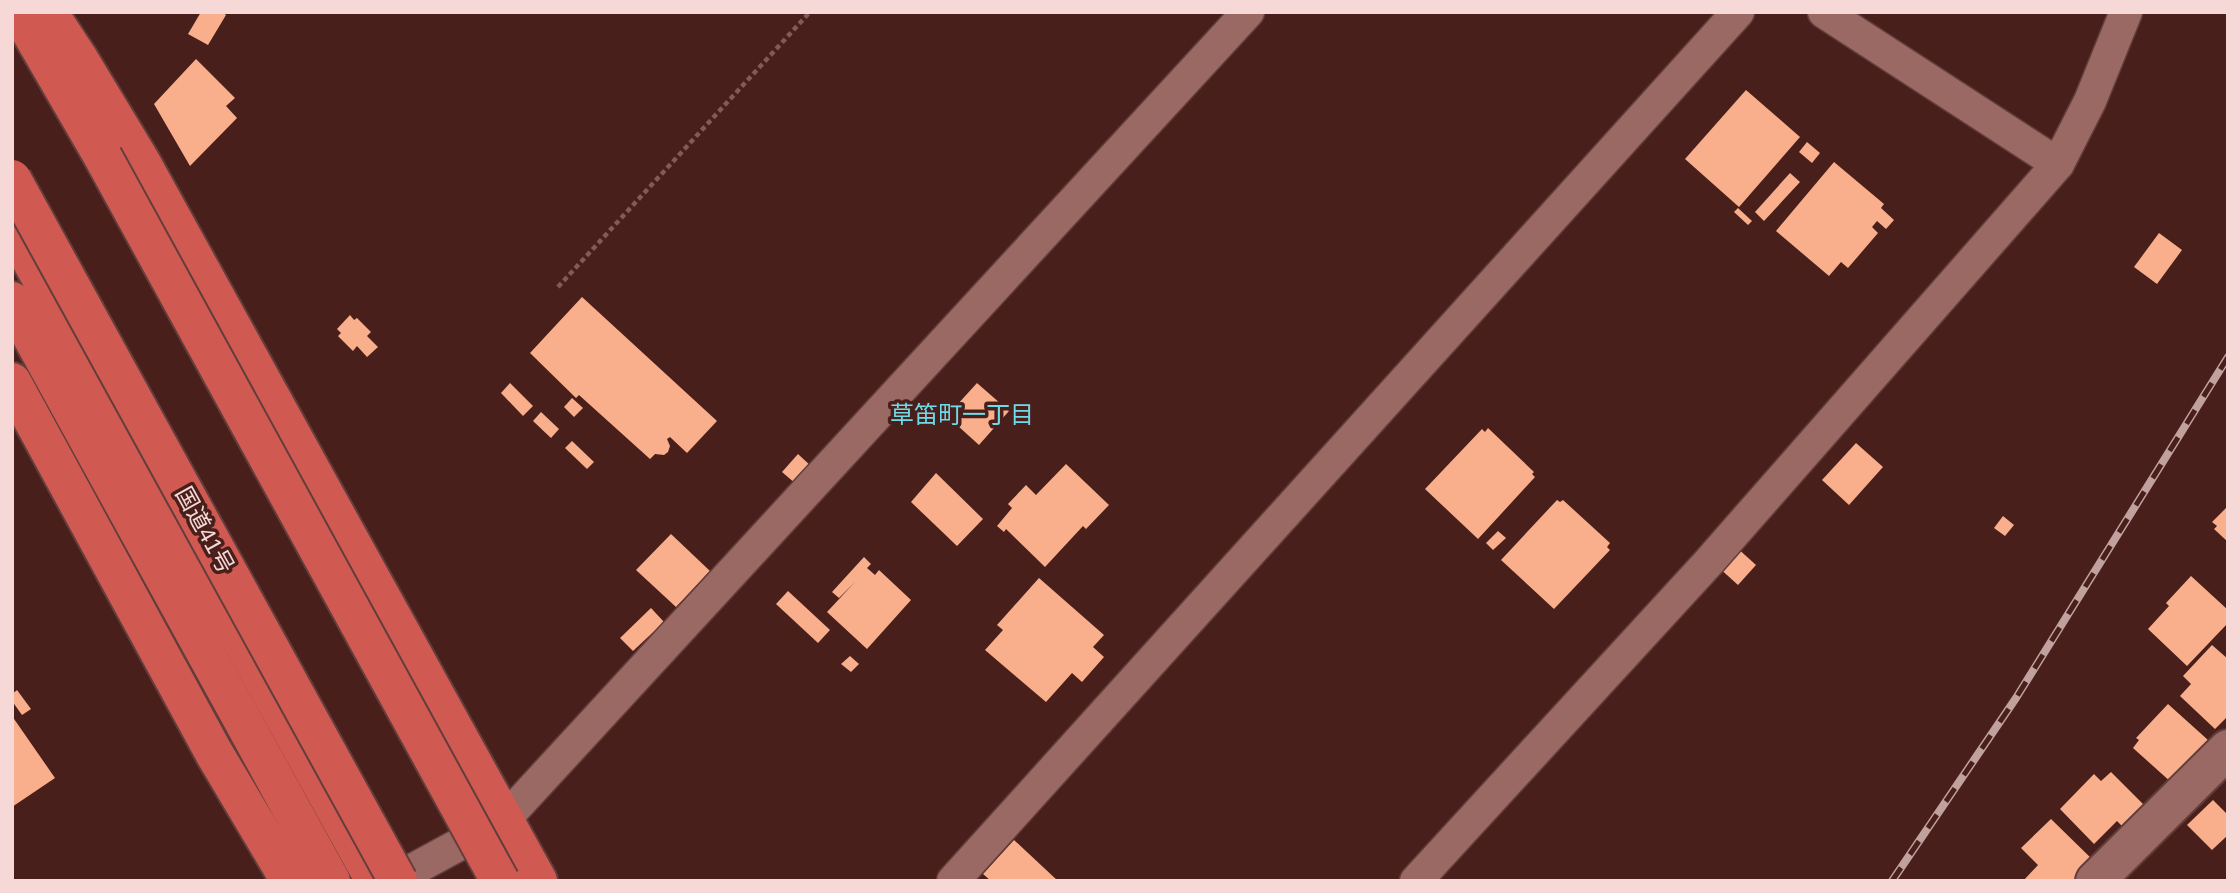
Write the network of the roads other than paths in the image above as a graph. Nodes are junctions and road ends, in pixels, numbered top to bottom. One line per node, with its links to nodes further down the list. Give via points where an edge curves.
1 (19, 12): 7 (highway)
2 (48, 12): 7 (highway)
3 (1248, 12): 14 (street)
4 (1738, 12): 22 (street)
5 (1824, 12): 8 (street)
6 (2126, 12): 8 (street)
7 (68, 68): 14 (highway, via 140,160); 20 (highway, bridge, via 103,157)
8 (2058, 164): 23 (street, via 1708,563)
9 (12, 179): 19 (highway, 国道41号, bridge)
10 (12, 226): 17 (highway, 国道41号)
11 (12, 301): 16 (highway)
12 (12, 382): 15 (highway, via 214,753)
13 (2228, 749): 24 (street)
14 (504, 820): 18 (street); 21 (highway)
15 (290, 881)
16 (331, 881)
17 (375, 881)
18 (392, 881)
19 (398, 881)
20 (500, 881)
21 (538, 881)
22 (953, 881)
23 (1416, 881)
24 (2095, 881)

